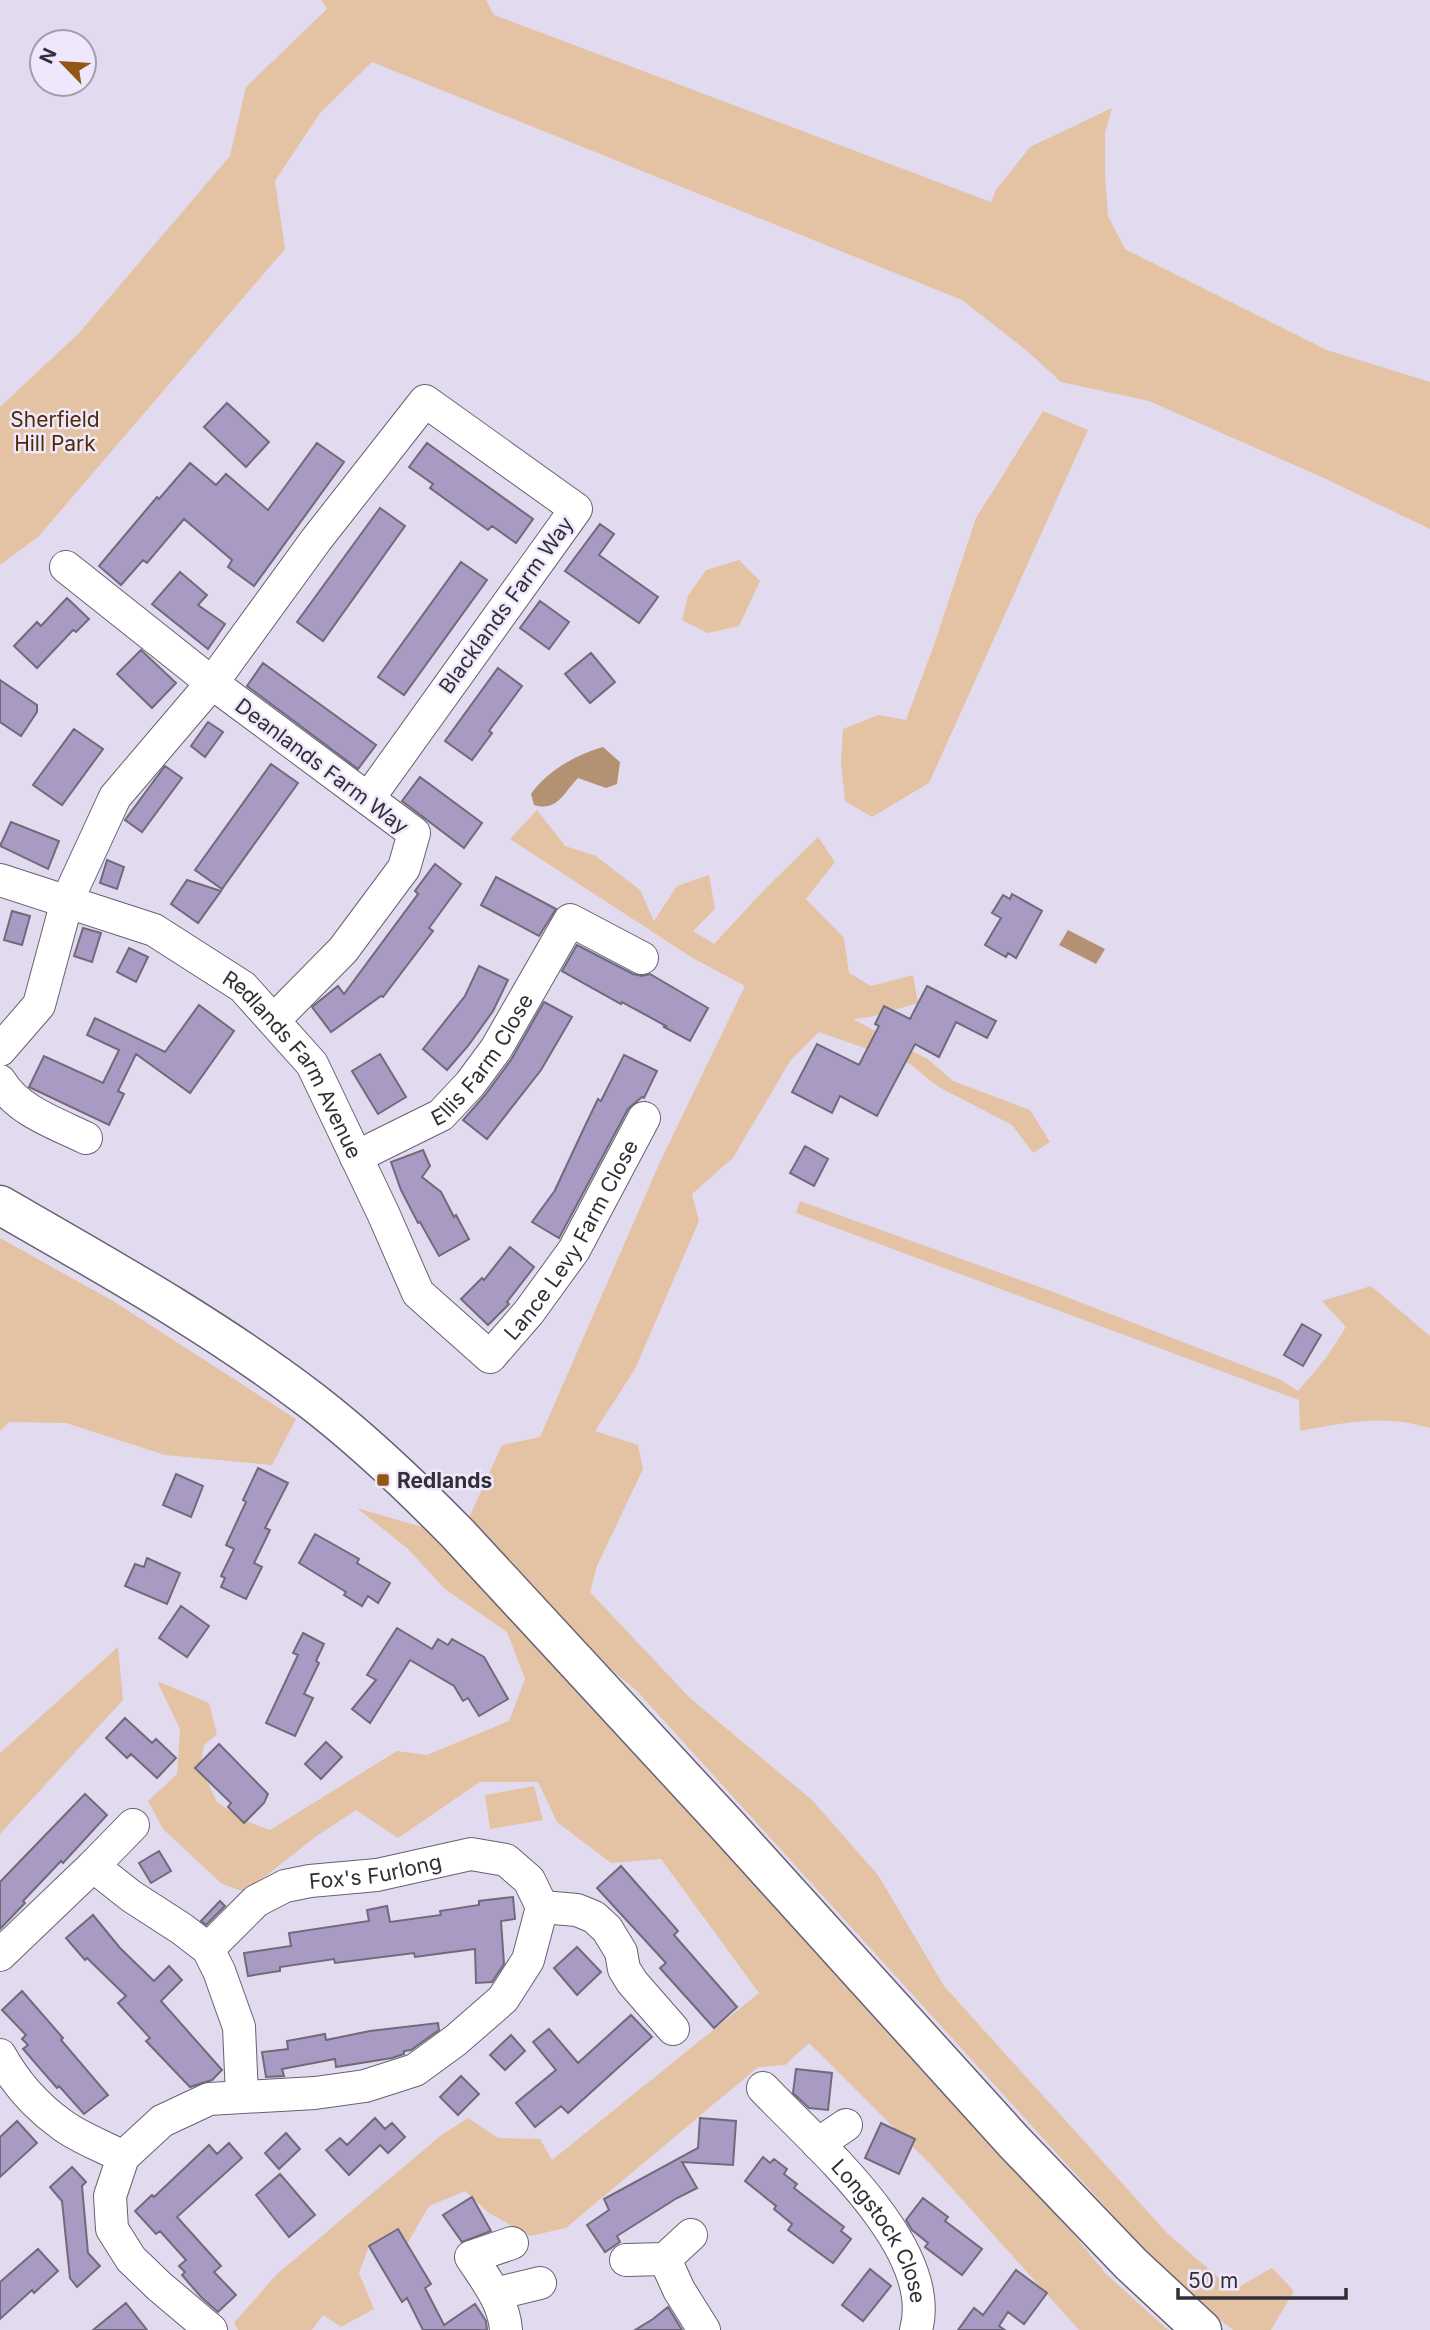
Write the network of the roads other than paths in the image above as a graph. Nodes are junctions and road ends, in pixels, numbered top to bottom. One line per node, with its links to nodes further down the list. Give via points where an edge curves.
1 (66, 567): 2 (street)
2 (212, 682): 3 (street, Deanlands Farm Way); 3 (street, Blacklands Farm Way, via 425,401 576,509); 5 (street, Blacklands Farm Way, via 115,797)
3 (368, 799): 7 (street, Deanlands Farm Way, via 414,833 404,868 343,950)
4 (0, 880): 5 (street, Redlands Farm Avenue)
5 (67, 901): 7 (street, Redlands Farm Avenue, via 153,930 243,988); 8 (street, Blacklands Farm Way, via 39,1005)
6 (642, 958): 12 (street, Ellis Farm Close, via 570,920 496,1049 470,1084 441,1115)
7 (274, 1020): 12 (street, Redlands Farm Avenue, via 312,1064)
8 (0, 1050)
9 (0, 1081): 11 (street, via 29,1111)
10 (644, 1118): 14 (street, Lance Levy Farm Close, via 574,1251)
11 (86, 1138)
12 (356, 1157): 14 (street, Redlands Farm Avenue, via 418,1293)
13 (0, 1205): 38 (highway, via 246,1354 333,1418 412,1488 727,1825 1014,2142 1131,2264)
14 (490, 1357)
15 (133, 1825): 16 (street)
16 (93, 1866): 18 (street); 19 (street)
17 (542, 1907): 18 (street, Fox's Furlong, via 529,1880 506,1860 471,1853 377,1875 285,1886 256,1901); 20 (street, via 577,1910 594,1917 621,1952 632,1982); 24 (street, via 528,1959 503,2000 415,2070 352,2088)
18 (208, 1949): 24 (street, via 239,2027)
19 (0, 1955)
20 (673, 2029)
21 (0, 2056): 23 (street)
22 (763, 2088): 26 (street, Longstock Close, via 782,2128)
23 (9, 2089): 27 (street, via 61,2125)
24 (242, 2096): 27 (street, via 209,2099 162,2121)
25 (846, 2125): 26 (street, Longstock Close)
26 (818, 2144): 37 (street, Longstock Close, via 881,2214 905,2257 916,2284)
27 (123, 2157): 34 (street, via 110,2196 112,2229 131,2259)
28 (691, 2235): 30 (street)
29 (513, 2243): 33 (street, via 471,2257)
30 (665, 2259): 31 (street); 36 (street)
31 (626, 2260)
32 (540, 2283): 33 (street)
33 (495, 2294): 35 (street)
34 (211, 2330)
35 (506, 2330)
36 (704, 2330)
37 (916, 2330)
38 (1202, 2330)

